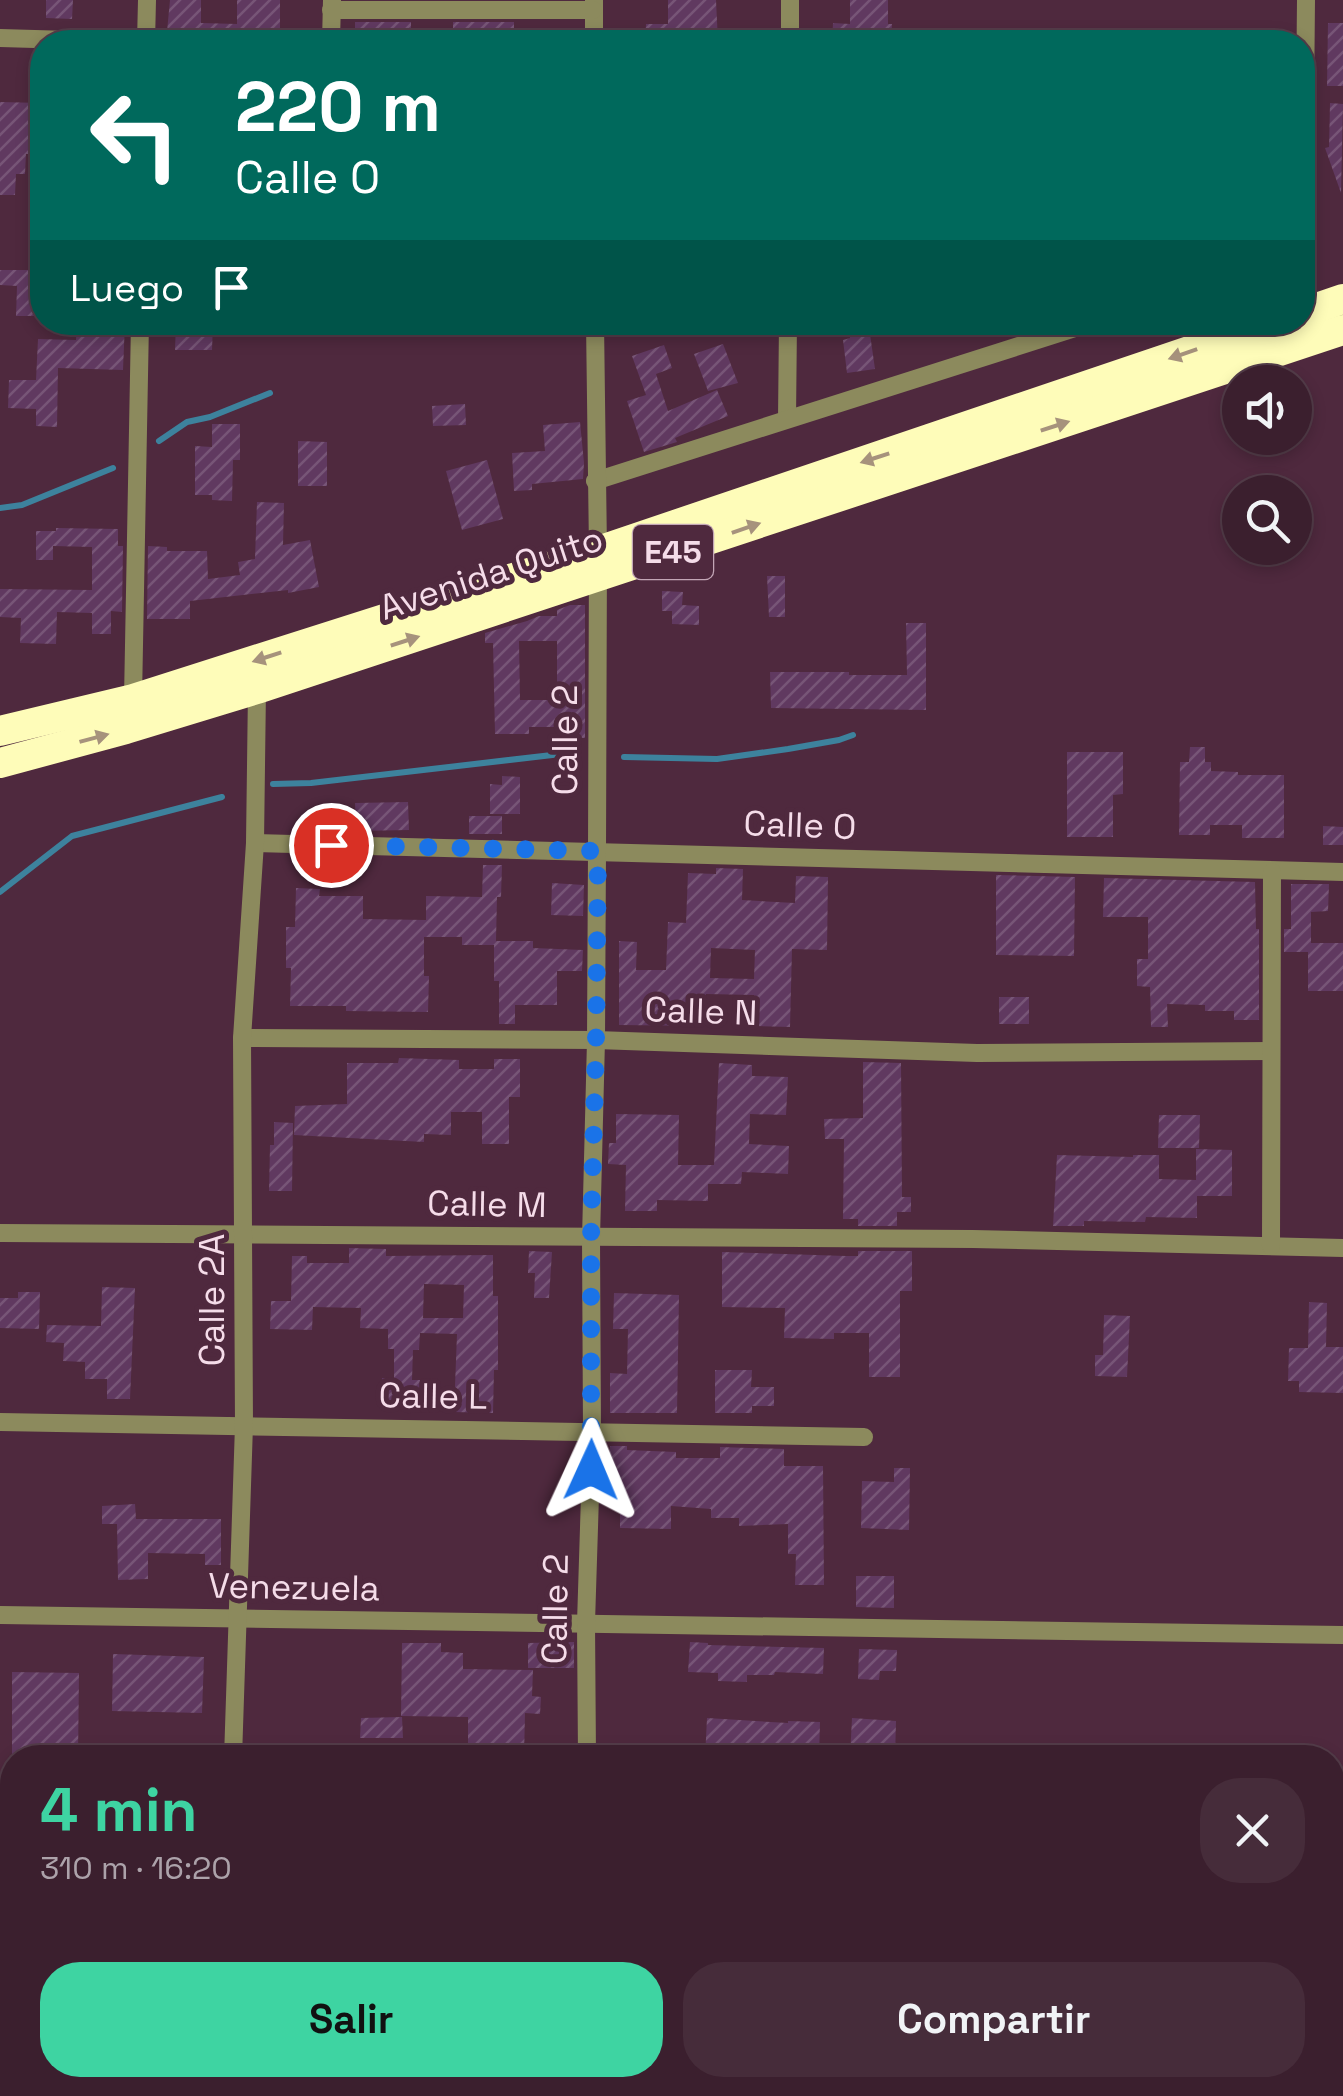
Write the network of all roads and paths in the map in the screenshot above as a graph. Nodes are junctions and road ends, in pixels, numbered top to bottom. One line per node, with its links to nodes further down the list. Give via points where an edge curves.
1 (147, 0): 6 (street)
2 (790, 0): 7 (street)
3 (1306, 0): 8 (street)
4 (331, 5): 5 (street)
5 (594, 5)
6 (144, 30)
7 (790, 30)
8 (1306, 30)
9 (0, 38): 10 (street)
10 (30, 39)
11 (1343, 299): 12 (highway)
12 (1315, 309)
13 (1343, 330): 21 (highway, Avenida Quito / E45, one-way to 13)
14 (140, 335): 23 (street)
15 (595, 335): 20 (street, Calle 2)
16 (788, 335): 19 (street)
17 (1053, 335): 19 (street)
18 (1239, 335): 21 (highway, Avenida Quito / E45, one-way to 21)
19 (787, 419): 20 (street)
20 (595, 481): 21 (street, Calle 2)
21 (597, 564): 22 (highway, Avenida Quito / E45, one-way to 21); 23 (highway, Avenida Quito / E45, one-way to 23); 27 (street, Calle 2)
22 (257, 689): 25 (highway, Avenida Quito / E45, one-way to 22); 26 (street, Calle 2A)
23 (133, 700): 24 (highway, Avenida Quito / E45)
24 (0, 731)
25 (0, 762)
26 (255, 843): 27 (street, Calle O); 30 (street, Calle 2A)
27 (598, 851): 28 (street, Calle O); 31 (street, Calle 2)
28 (1272, 872): 29 (street, Calle O); 32 (street)
29 (1343, 872)
30 (242, 1038): 31 (street, Calle N); 34 (street, Calle 2A)
31 (596, 1040): 32 (street, Calle N, via 977,1053); 35 (street, Calle 2)
32 (1272, 1050): 36 (street)
33 (0, 1233): 34 (street, Calle M)
34 (244, 1234): 35 (street, Calle M); 39 (street, Calle 2A)
35 (591, 1238): 36 (street, Calle M); 40 (street, Calle 2)
36 (1270, 1246): 37 (street, Calle M)
37 (1343, 1248)
38 (0, 1422): 39 (street, Calle L)
39 (244, 1426): 40 (street, Calle L); 43 (street, Calle 2A)
40 (592, 1432): 41 (street, Calle L); 44 (street, Calle 2)
41 (864, 1437)
42 (0, 1615): 43 (street, Venezuela)
43 (239, 1619): 44 (street, Venezuela); 46 (street, Calle 2A)
44 (586, 1623): 45 (street, Venezuela); 47 (street, Calle 2)
45 (1343, 1635)
46 (234, 1745)
47 (586, 1745)

